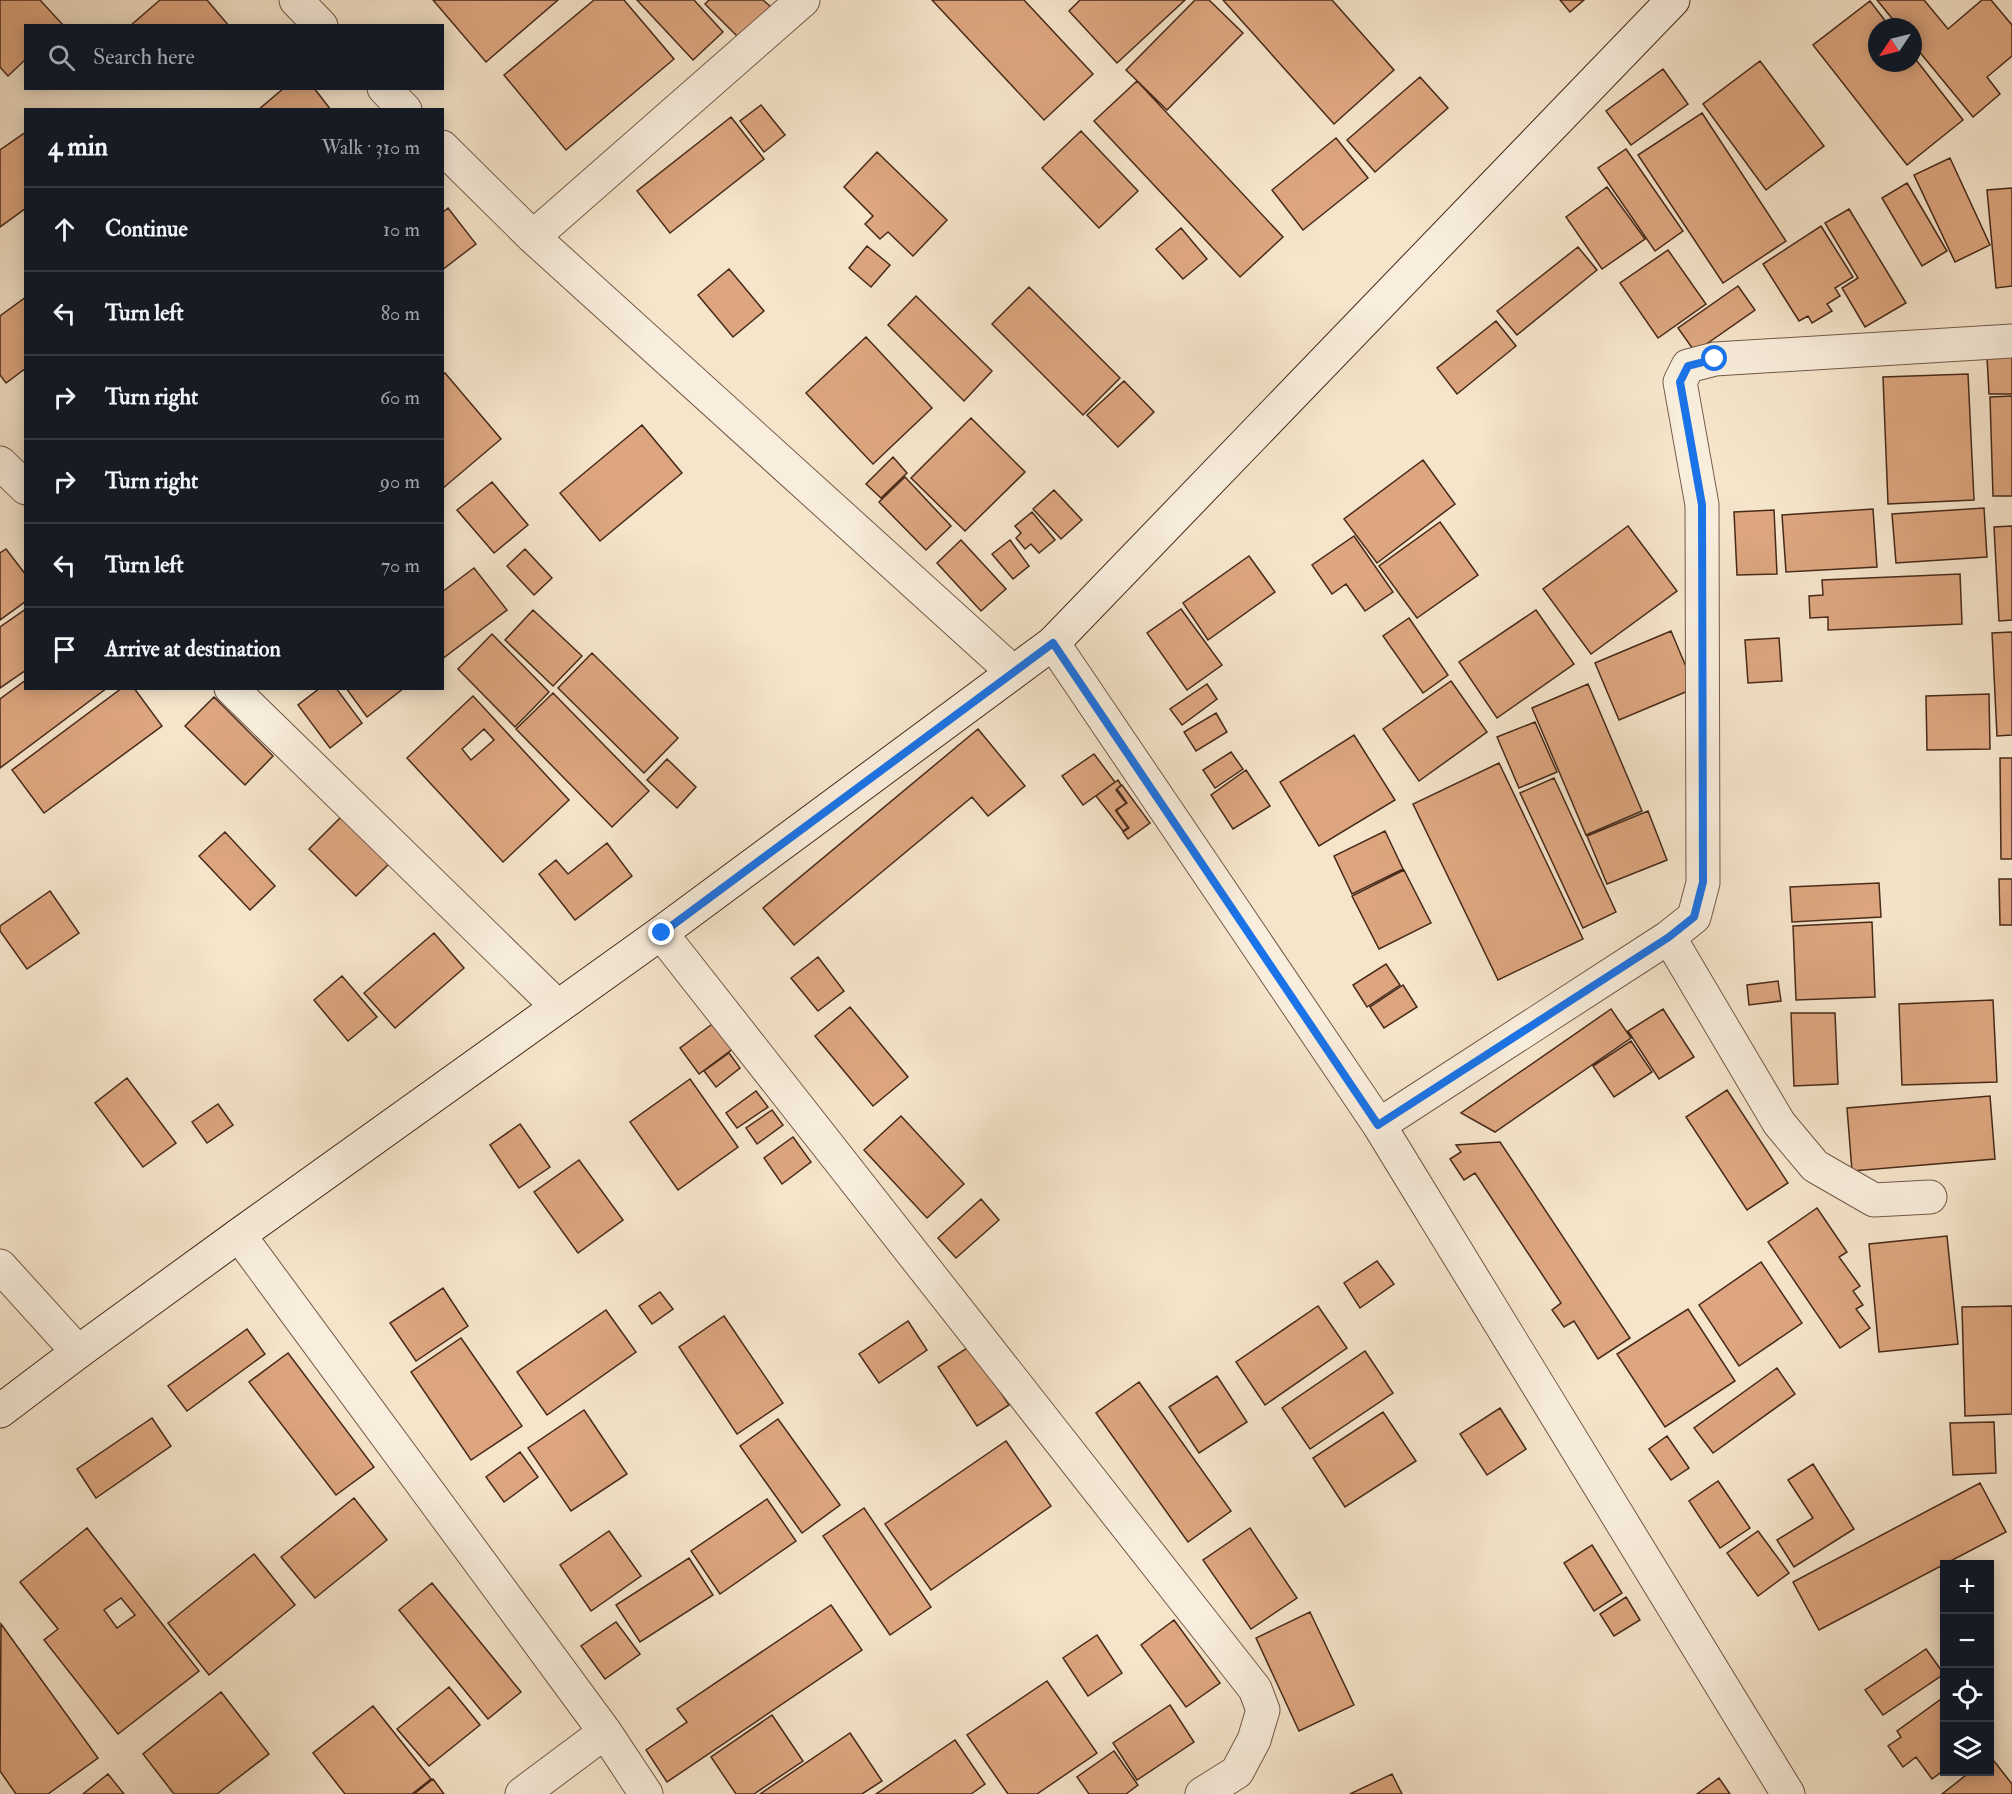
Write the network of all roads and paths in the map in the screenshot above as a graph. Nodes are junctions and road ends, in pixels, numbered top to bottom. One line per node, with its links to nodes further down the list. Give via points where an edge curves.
1 (296, 0): 4 (street)
2 (803, 0): 8 (street)
3 (1673, 0): 12 (street)
4 (319, 24)
5 (386, 90): 6 (street)
6 (403, 108)
7 (444, 149): 8 (street)
8 (533, 237): 13 (street)
9 (2012, 341): 16 (street, via 1715,359 1688,366 1680,382 1702,505 1703,882 1694,917)
10 (0, 463): 11 (street)
11 (24, 486)
12 (1053, 643): 13 (street); 18 (street)
13 (1013, 672): 15 (street)
14 (233, 690): 17 (street)
15 (662, 933): 17 (street); 27 (street, via 1255,1689 1263,1710 1254,1740 1237,1772)
16 (1669, 937): 18 (street); 19 (street, via 1779,1123 1815,1166 1874,1200)
17 (557, 1006): 20 (street)
18 (1378, 1125): 28 (street)
19 (1930, 1197)
20 (239, 1235): 22 (street); 24 (street)
21 (0, 1266): 22 (street)
22 (78, 1352): 23 (street)
23 (0, 1411)
24 (605, 1732): 25 (street); 26 (street)
25 (522, 1794)
26 (646, 1794)
27 (1202, 1794)
28 (1788, 1794)

